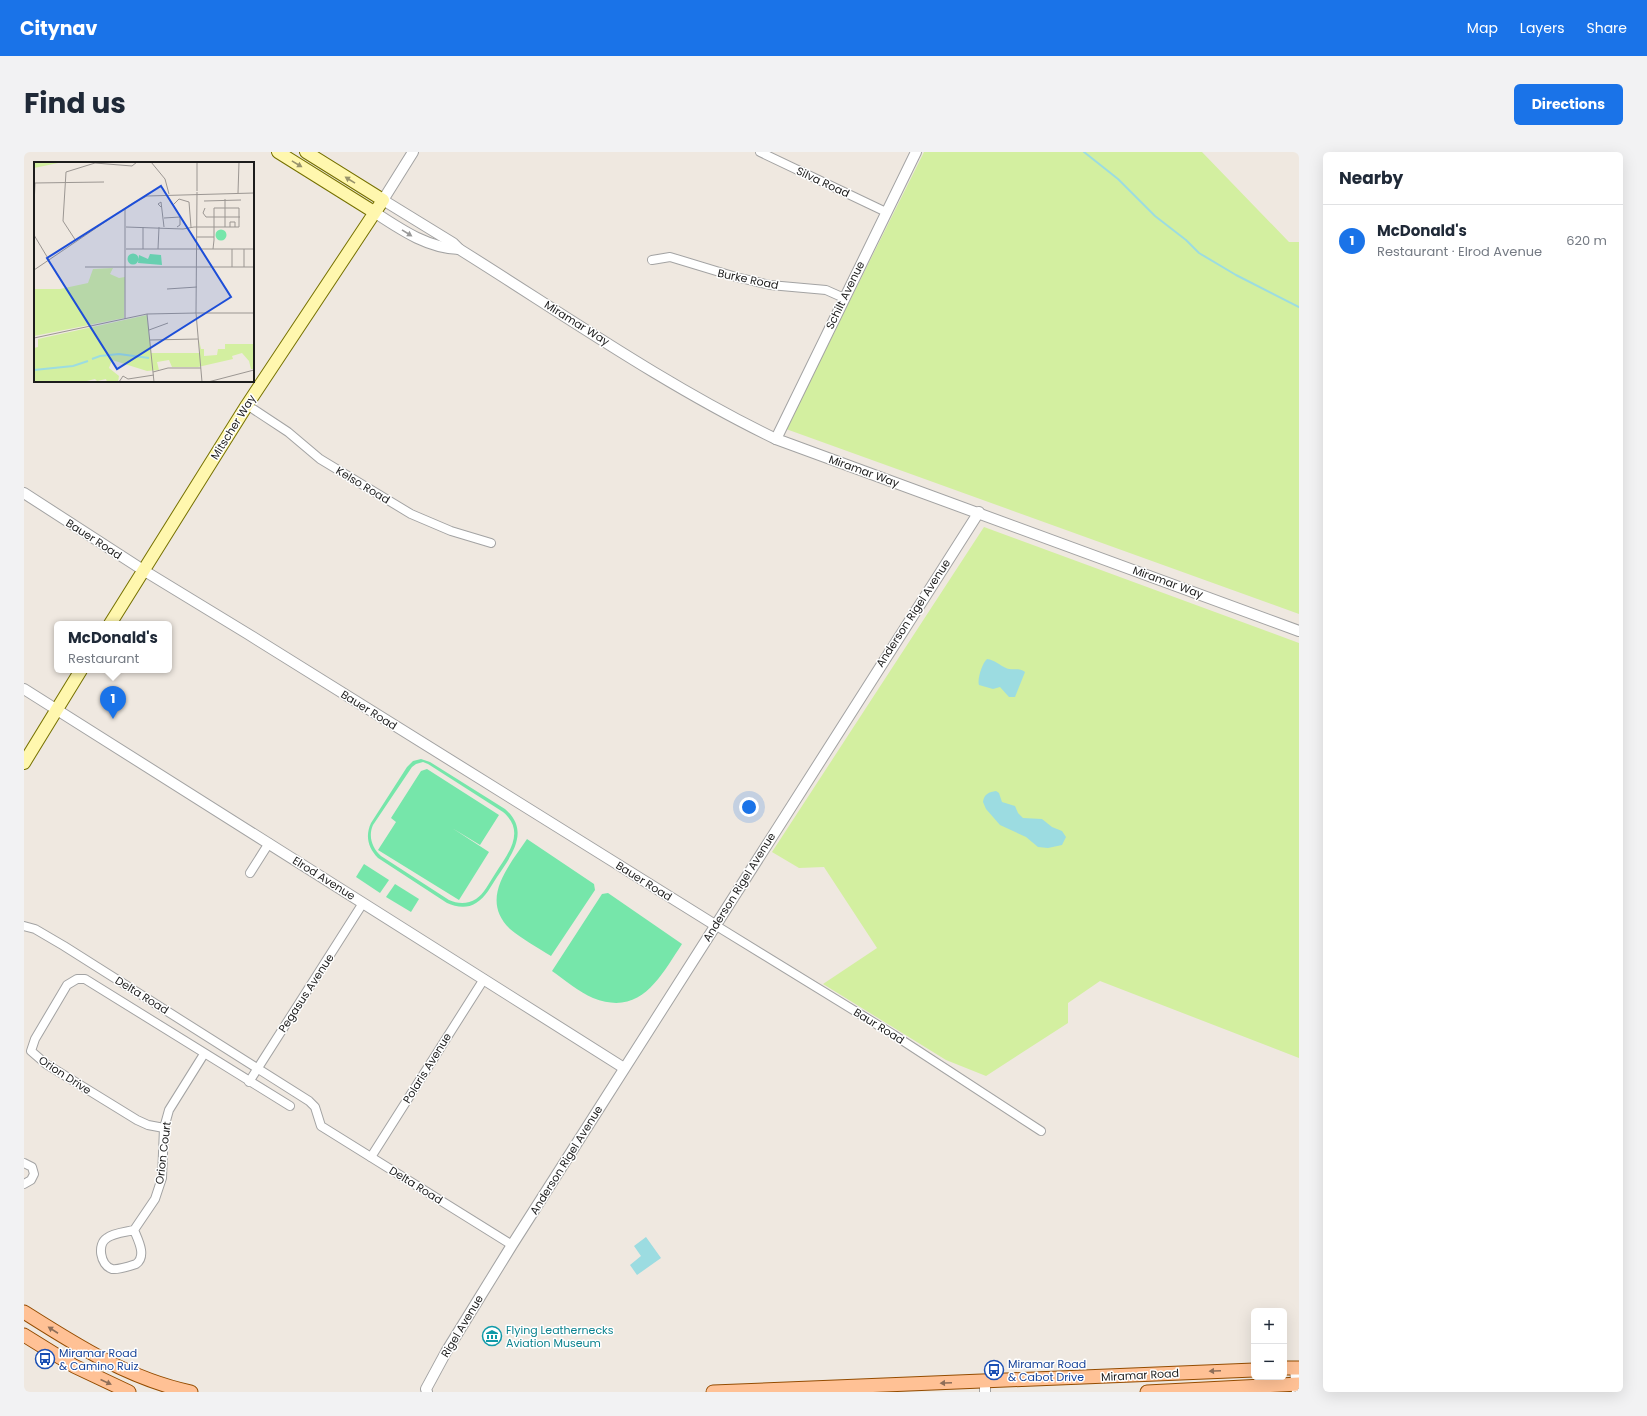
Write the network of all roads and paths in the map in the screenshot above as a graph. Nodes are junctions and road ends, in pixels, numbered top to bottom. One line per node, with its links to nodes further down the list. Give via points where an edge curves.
1 (278, 152): 7 (main road, Miramar Way, one-way to 7)
2 (306, 152): 6 (main road, Miramar Way, one-way to 2)
3 (413, 152): 6 (street, Mitscher Way)
4 (760, 152): 8 (street, Silva Road)
5 (916, 152): 8 (street, Schilt Avenue)
6 (383, 200): 7 (main road, Mitscher Way); 9 (street, Miramar Way, via 453,243)
7 (374, 212): 9 (street, Miramar Way, one-way to 9, via 414,238); 12 (main road, Mitscher Way)
8 (886, 212): 11 (street, Schilt Avenue)
9 (459, 250): 13 (street, Miramar Way, via 672,383 729,416)
10 (652, 260): 11 (street, Burke Road, via 670,257 736,277 770,285 826,290)
11 (844, 298): 13 (street, Schilt Avenue)
12 (247, 405): 16 (street, Kelso Road, via 288,432 320,459 411,514 451,531); 17 (main road, Mitscher Way)
13 (776, 439): 15 (street, Miramar Way)
14 (24, 493): 17 (street, Bauer Road)
15 (979, 512): 19 (street, Miramar Way); 27 (street, Anderson Rigel Avenue)
16 (491, 543)
17 (143, 570): 18 (main road, Mitscher Way); 27 (street, Bauer Road)
18 (112, 621)
19 (1299, 631)
20 (79, 673): 22 (main road)
21 (24, 689): 22 (street, Elrod Avenue)
22 (56, 709): 23 (main road); 24 (street, Elrod Avenue)
23 (24, 763)
24 (269, 843): 25 (street); 26 (street, Elrod Avenue)
25 (250, 873)
26 (363, 903): 30 (street, Elrod Avenue); 32 (street, Pegasus Avenue)
27 (715, 925): 33 (street, Anderson Rigel Avenue); 37 (street, Baur Road, via 894,1035)
28 (24, 926): 32 (street, Delta Road, via 35,929 64,946)
29 (85, 979): 31 (street, Delta Road); 36 (street, Orion Drive, via 77,978 67,985 35,1039 31,1051 46,1064 136,1120)
30 (484, 979): 33 (street, Elrod Avenue); 38 (street, Polaris Avenue)
31 (204, 1054): 34 (street, Delta Road); 36 (street, Orion Court, via 170,1110)
32 (258, 1068): 34 (street, Pegasus Avenue); 38 (street, Delta Road, via 309,1100 315,1107 321,1126)
33 (624, 1068): 42 (street, Anderson Rigel Avenue)
34 (249, 1082): 35 (street, Delta Road)
35 (290, 1106)
36 (164, 1128): 41 (street, Orion Court, via 162,1178 155,1199)
37 (1041, 1130)
38 (371, 1157): 42 (street, Delta Road)
39 (24, 1163): 40 (street, via 32,1168 34,1174 32,1180)
40 (24, 1184)
41 (134, 1230): 41 (street, via 141,1254 139,1262 114,1269 107,1266 103,1260 102,1242 109,1236)
42 (512, 1245): 43 (street, Anderson Rigel Avenue)
43 (501, 1262): 52 (street, Rigel Avenue, via 446,1352 426,1389)
44 (24, 1312): 51 (main road, one-way to 44, via 138,1376 108,1363)
45 (24, 1335): 50 (main road, one-way to 50, via 74,1366)
46 (1293, 1368): 49 (street)
47 (1251, 1370): 48 (main road, Miramar Road, one-way to 48)
48 (985, 1387): 53 (main road, Miramar Road, one-way to 53)
49 (1297, 1387): 54 (main road, Miramar Road)
50 (129, 1392)
51 (191, 1392)
52 (427, 1392)
53 (713, 1392)
54 (1147, 1392)

